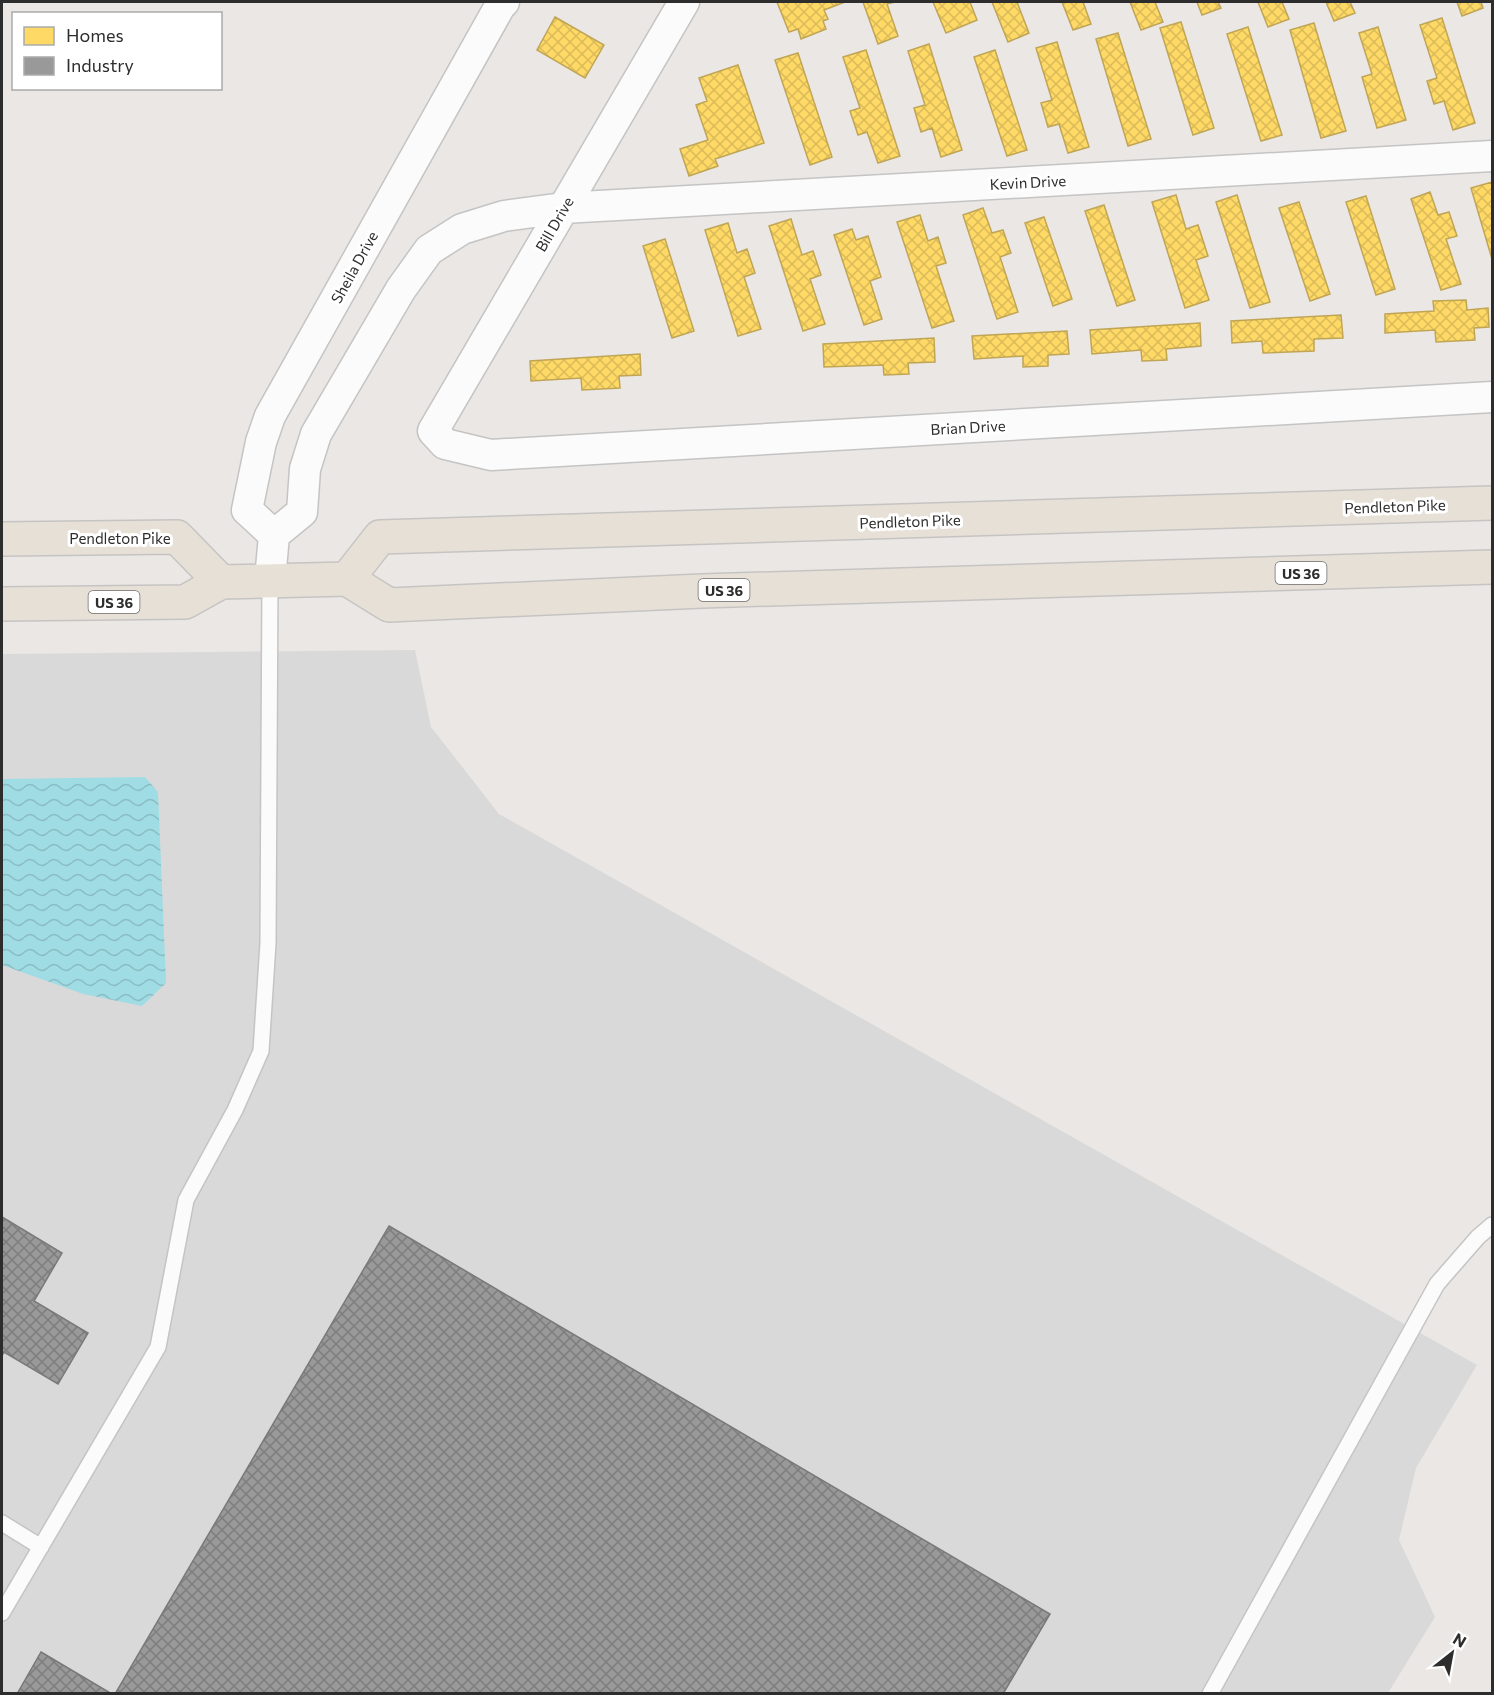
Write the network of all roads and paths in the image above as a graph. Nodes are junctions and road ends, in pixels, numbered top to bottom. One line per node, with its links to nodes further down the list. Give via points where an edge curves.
1 (504, 2): 8 (street, Sheila Drive, via 270,416 247,510)
2 (684, 2): 4 (street, Bill Drive)
3 (1492, 156): 4 (street, Kevin Drive)
4 (563, 208): 6 (street, Bill Drive, via 433,431); 8 (street, via 504,216 462,230 429,250 401,289 316,434 305,469 302,512)
5 (1492, 397): 6 (street, Brian Drive, via 491,455)
6 (444, 444)
7 (1492, 503): 11 (main road, Pendleton Pike, via 380,537)
8 (274, 536): 12 (street)
9 (2, 539): 13 (main road, Pendleton Pike, via 177,537)
10 (1492, 567): 11 (main road, US 36, via 702,591 389,605)
11 (347, 579): 12 (main road, US 36)
12 (270, 580): 13 (main road, US 36); 17 (lane, via 268,943 261,1051 235,1110 186,1200 158,1347)
13 (221, 582): 14 (main road, US 36, via 185,602)
14 (2, 604)
15 (1492, 1225): 19 (lane, via 1437,1284)
16 (2, 1523): 17 (lane)
17 (41, 1547): 18 (lane)
18 (2, 1613)
19 (1210, 1694)

